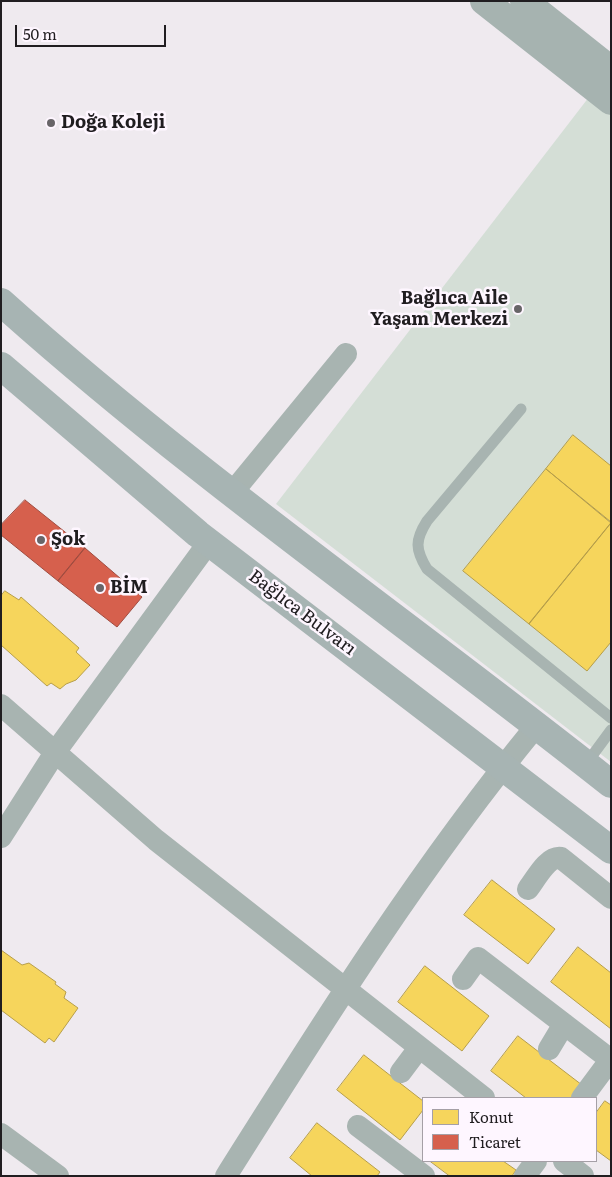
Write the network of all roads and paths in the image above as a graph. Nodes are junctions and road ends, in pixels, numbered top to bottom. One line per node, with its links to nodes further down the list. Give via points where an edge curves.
1 (484, 1): 4 (street)
2 (524, 1): 3 (street)
3 (611, 70)
4 (611, 101)
5 (1, 302): 9 (main road, via 43,340)
6 (346, 354): 9 (street)
7 (1, 366): 10 (main road, Bağlıca Bulvarı)
8 (521, 409): 12 (lane, via 427,521 418,536 418,555 427,569)
9 (232, 493): 13 (main road)
10 (209, 542): 15 (street); 17 (main road, Bağlıca Bulvarı)
11 (1, 705): 15 (street)
12 (611, 718)
13 (537, 725): 16 (main road); 17 (street)
14 (611, 730): 16 (lane)
15 (56, 751): 19 (street); 24 (street, via 156,840)
16 (586, 764): 18 (main road)
17 (503, 766): 20 (main road, Bağlıca Bulvarı); 24 (street)
18 (611, 784)
19 (1, 837)
20 (611, 850)
21 (528, 889): 22 (street, via 556,857)
22 (611, 898)
23 (463, 979): 25 (street, via 478,958)
24 (344, 989): 26 (street); 37 (street)
25 (564, 1024): 27 (street); 28 (street)
26 (419, 1048): 29 (street); 30 (street)
27 (549, 1049)
28 (611, 1060): 31 (street)
29 (400, 1072)
30 (483, 1097)
31 (583, 1097)
32 (358, 1126): 38 (street)
33 (1, 1134): 36 (street)
34 (535, 1162): 39 (street)
35 (565, 1162): 40 (street)
36 (58, 1176)
37 (226, 1176)
38 (424, 1176)
39 (525, 1176)
40 (583, 1176)

